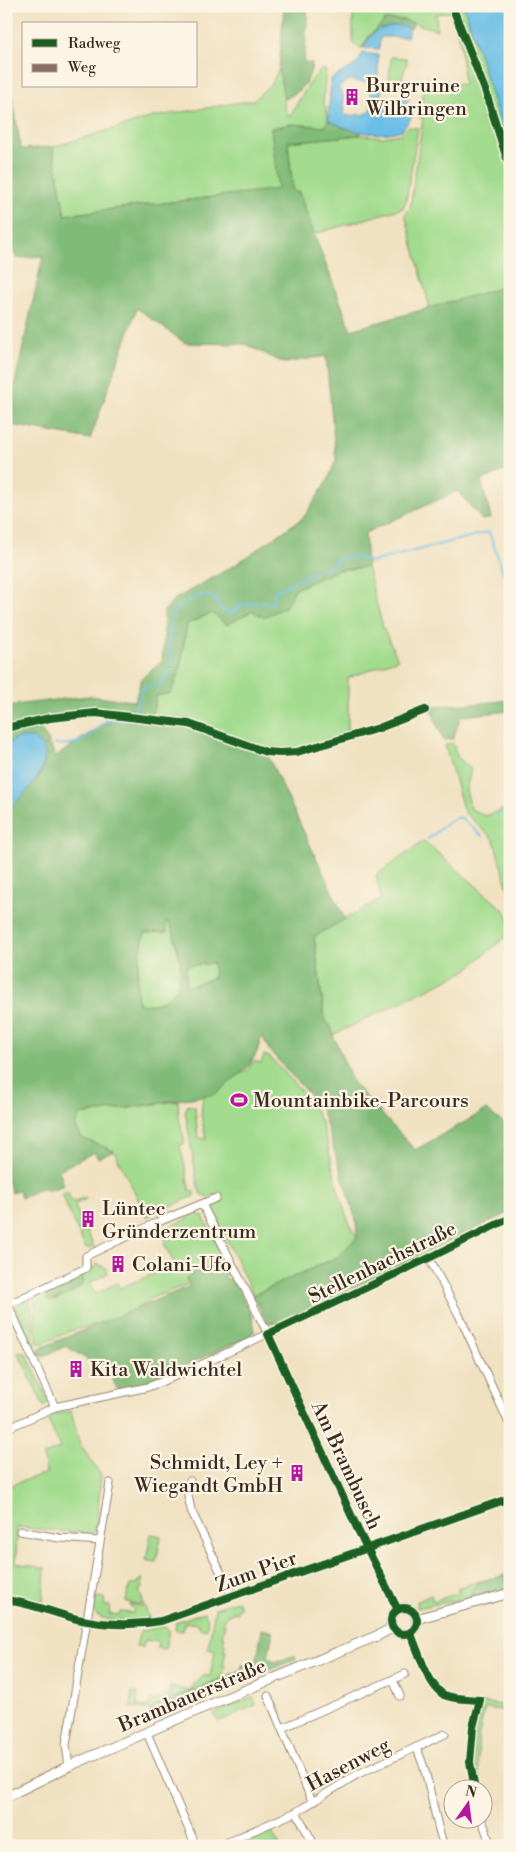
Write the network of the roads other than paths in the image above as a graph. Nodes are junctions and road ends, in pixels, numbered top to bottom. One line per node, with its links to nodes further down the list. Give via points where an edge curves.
1 (216, 1198): 2 (street)
2 (202, 1204): 5 (street, via 86,1256 86,1268); 6 (street, Am Brambusch)
3 (510, 1218): 4 (street, Stellenbachstraße)
4 (429, 1258): 6 (street, Stellenbachstraße); 8 (street)
5 (8, 1302): 7 (street)
6 (268, 1334): 7 (street, Stellenbachstraße, via 148,1387); 15 (street, Am Brambusch)
7 (55, 1407): 9 (street, Stellenbachstraße)
8 (510, 1425)
9 (6, 1428)
10 (190, 1481): 17 (street, Zum Pier, via 191,1510)
11 (110, 1483): 14 (street)
12 (510, 1498): 15 (street, Zum Pier)
13 (20, 1531): 14 (street)
14 (100, 1541): 21 (street)
15 (368, 1548): 17 (street, Zum Pier); 19 (street, Am Brambusch)
16 (510, 1593): 20 (main road)
17 (232, 1596): 21 (street, Zum Pier, via 144,1625)
18 (6, 1600): 21 (street, Zum Pier)
19 (398, 1610): 20 (main road, via 409,1610); 22 (main road, via 391,1618)
20 (416, 1619): 23 (main road, via 415,1628)
21 (87, 1621): 32 (street, via 66,1745)
22 (392, 1628): 23 (main road, via 402,1634); 29 (main road, Brambauerstraße, via 380,1636)
23 (410, 1632): 33 (street, via 424,1668 437,1689 445,1695 480,1700 473,1727 470,1762)
24 (405, 1674): 25 (street)
25 (393, 1680): 27 (street); 28 (street)
26 (268, 1696): 28 (street)
27 (400, 1696)
28 (282, 1728): 35 (street)
29 (147, 1733): 32 (main road, Brambauerstraße); 38 (street)
30 (445, 1734): 31 (street, Hasenweg)
31 (416, 1747): 35 (street, Hasenweg, via 358,1774); 41 (street, Hasenweg, via 425,1766 435,1819)
32 (69, 1766): 34 (main road, Brambauerstraße)
33 (473, 1780)
34 (6, 1797)
35 (312, 1801): 36 (street, Hasenweg)
36 (296, 1812): 39 (street, Hasenweg); 40 (street, Hasenweg)
37 (485, 1830): 42 (street)
38 (196, 1846)
39 (219, 1846)
40 (315, 1846)
41 (444, 1846)
42 (491, 1846)

